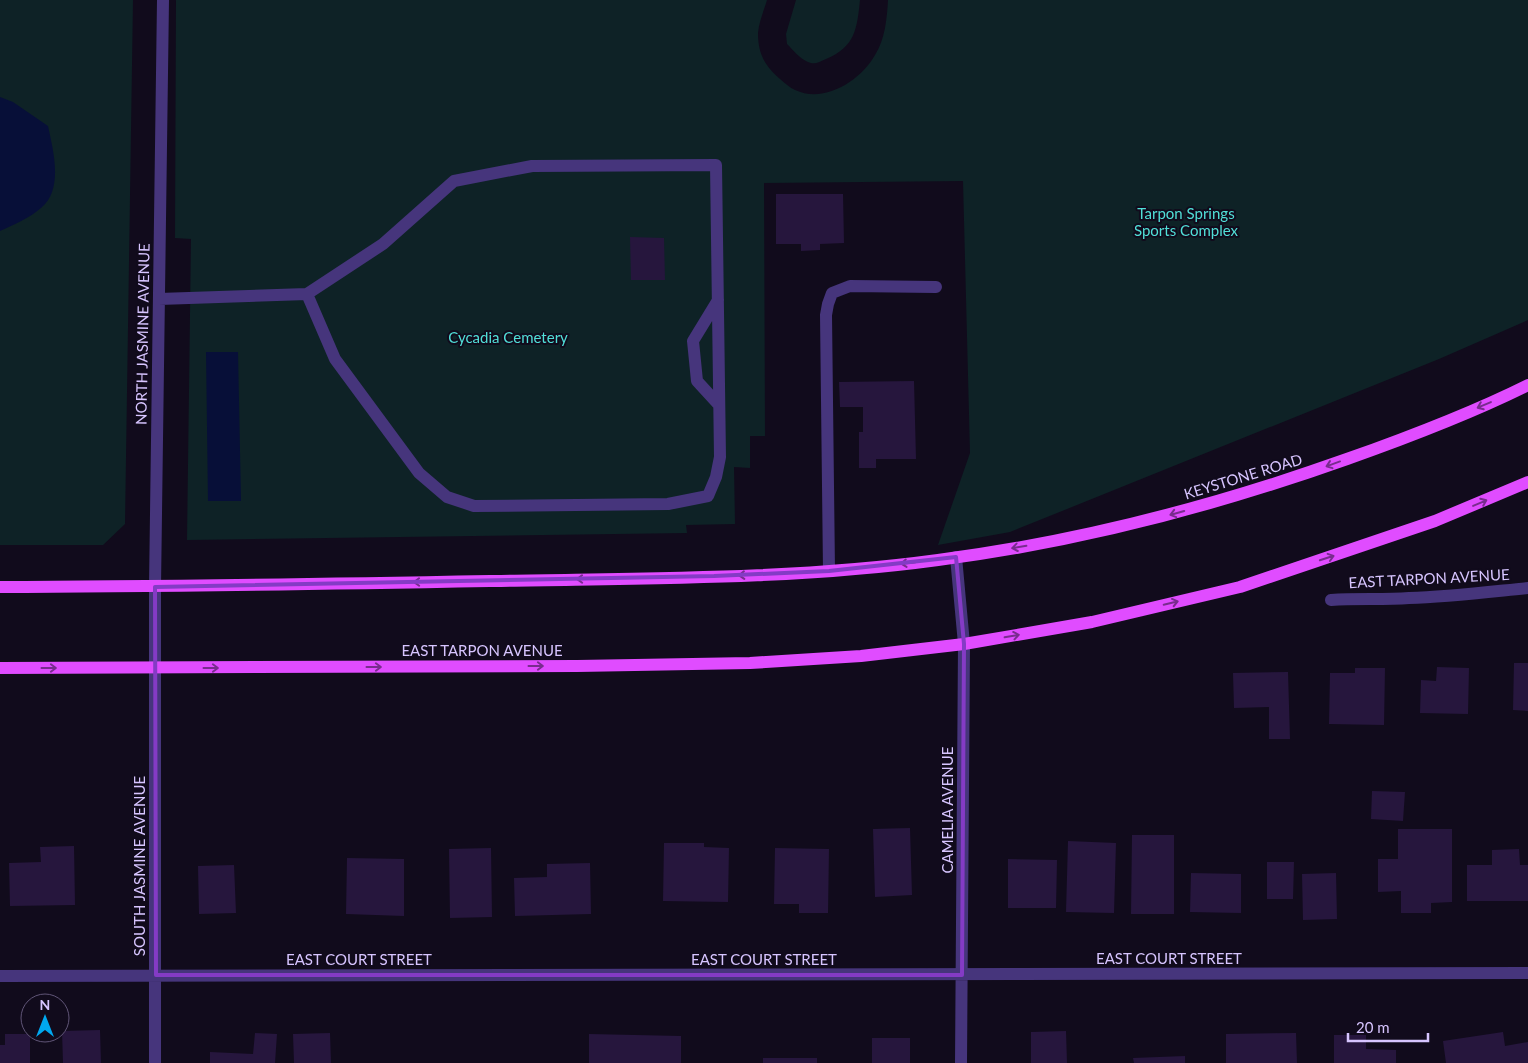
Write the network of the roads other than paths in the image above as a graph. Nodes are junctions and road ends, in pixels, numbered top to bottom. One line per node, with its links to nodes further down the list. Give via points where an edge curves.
1 (163, 0): 4 (street, NORTH JASMINE AVENUE)
2 (936, 287): 10 (street, via 850,286 832,293 826,315)
3 (306, 294): 4 (street); 5 (street, via 383,244 454,181 532,166 716,165); 7 (street, via 335,359 419,474 447,497 474,506 668,504 708,496 720,458)
4 (159, 299): 12 (street, NORTH JASMINE AVENUE)
5 (718, 300): 7 (street); 7 (street, via 693,341 697,381)
6 (1528, 385): 9 (main road, KEYSTONE ROAD, one-way to 9, via 1395,442 1276,485 1169,515 1051,542)
7 (719, 405)
8 (1528, 482): 15 (main road, one-way to 8, via 1092,622 1240,587 1435,521)
9 (956, 557): 10 (main road, one-way to 10); 15 (street, CAMELIA AVENUE)
10 (829, 571): 12 (main road, one-way to 12)
11 (0, 587): 12 (main road)
12 (155, 587): 17 (street, NORTH JASMINE AVENUE)
13 (1528, 588): 14 (street, EAST TARPON AVENUE, via 1436,597)
14 (1331, 600)
15 (964, 644): 17 (main road, EAST TARPON AVENUE, one-way to 15, via 750,662 861,656); 20 (street, CAMELIA AVENUE)
16 (0, 668): 17 (main road, EAST TARPON AVENUE, one-way to 17)
17 (155, 668): 19 (street, SOUTH JASMINE AVENUE)
18 (1528, 974): 20 (street, EAST COURT STREET)
19 (156, 975): 20 (street, EAST COURT STREET); 21 (street, EAST COURT STREET); 22 (street, SOUTH JASMINE AVENUE)
20 (962, 975): 23 (street, CAMELIA AVENUE)
21 (0, 976)
22 (154, 1063)
23 (961, 1063)

